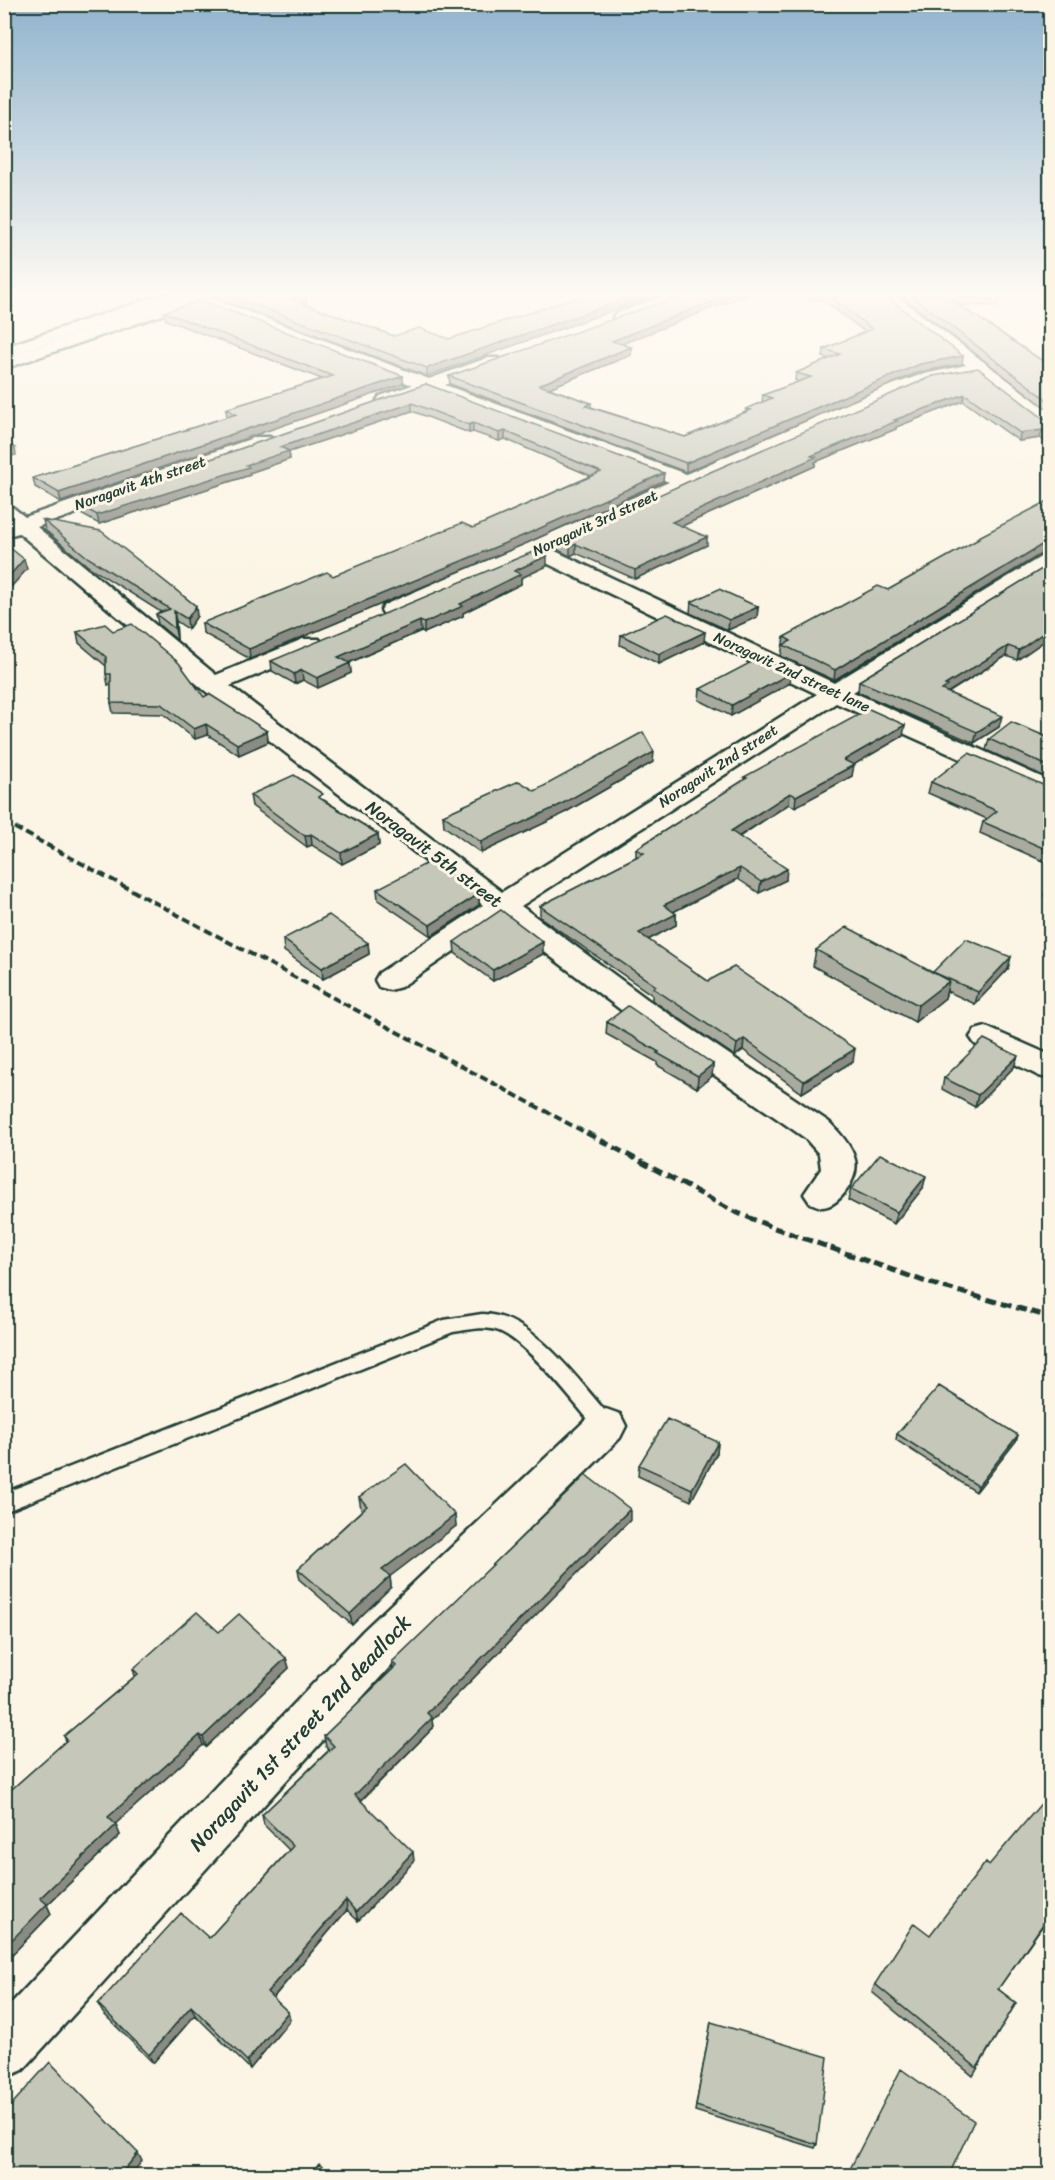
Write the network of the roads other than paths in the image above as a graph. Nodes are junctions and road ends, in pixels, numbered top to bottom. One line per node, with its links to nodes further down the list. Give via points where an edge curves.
1 (397, 396): 5 (main road)
2 (461, 396): 8 (main road)
3 (885, 396): 8 (main road, Noragavit 3rd street)
4 (1016, 396): 6 (main road)
5 (374, 404)
6 (1050, 420)
7 (283, 435): 9 (main road, Noragavit 4th street)
8 (686, 481): 10 (main road, Noragavit 3rd street)
9 (10, 522): 14 (main road, Noragavit 5th street)
10 (536, 550): 12 (main road, Noragavit 3rd street); 15 (main road, Noragavit 2nd street lane)
11 (1050, 561): 15 (main road, Noragavit 2nd street)
12 (374, 618)
13 (331, 636): 14 (main road)
14 (213, 685): 17 (main road, Noragavit 5th street)
15 (833, 692): 16 (main road, Noragavit 2nd street lane); 17 (main road, Noragavit 2nd street)
16 (1050, 790)
17 (501, 905): 18 (main road, Noragavit 2nd street); 21 (main road, Noragavit 5th street, via 636,1006 817,1130 839,1158 834,1184)
18 (390, 981)
19 (986, 1037): 20 (main road)
20 (1050, 1068)
21 (822, 1194)
22 (606, 1426): 23 (lane, via 525,1339 504,1324 483,1320 451,1325); 24 (main road, Noragavit 1st street 2nd deadlock, via 379,1646)
23 (4, 1503)
24 (4, 2051)

